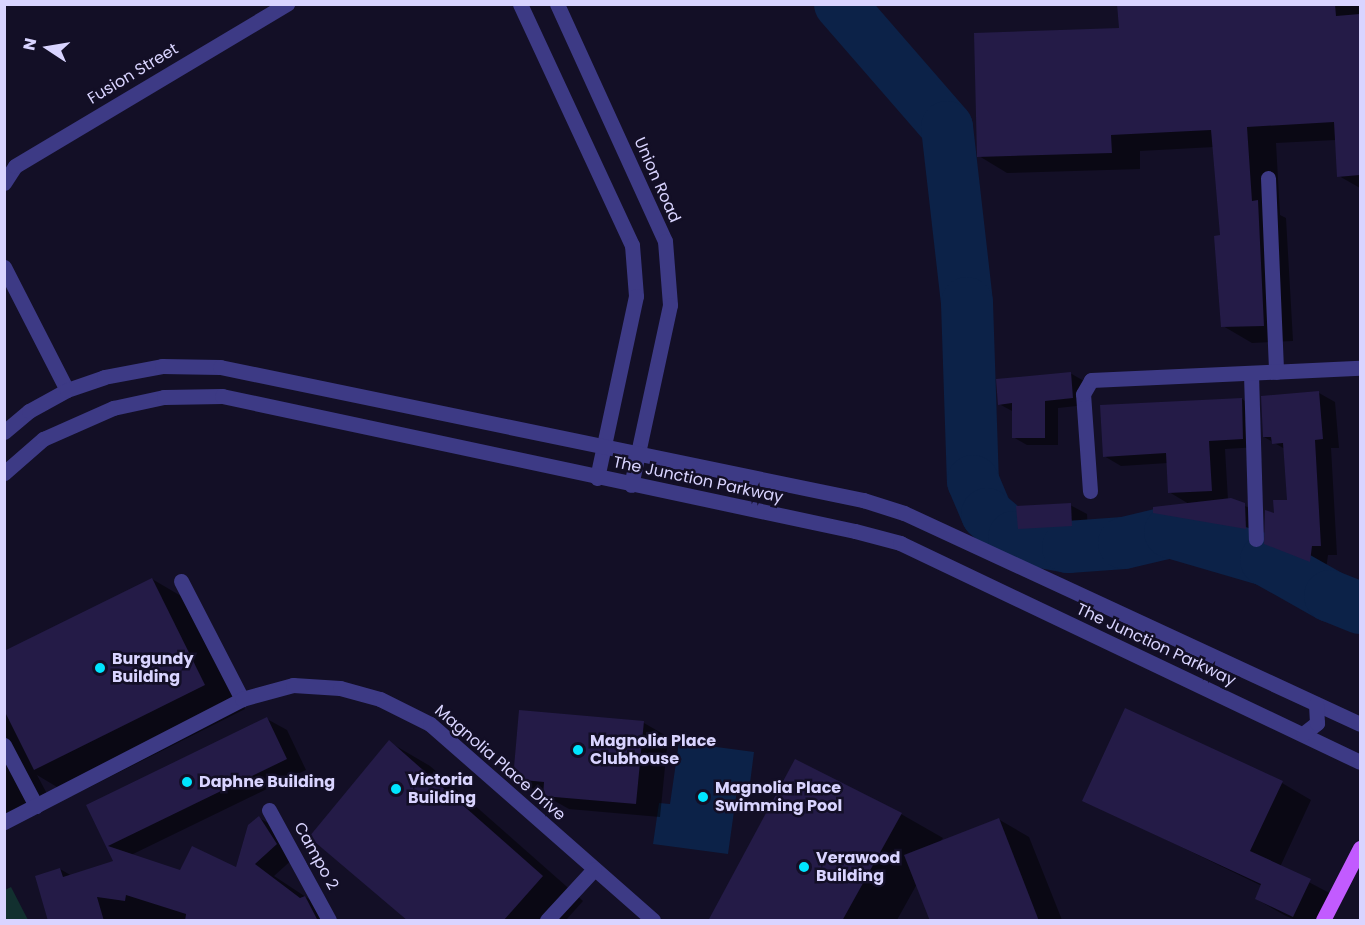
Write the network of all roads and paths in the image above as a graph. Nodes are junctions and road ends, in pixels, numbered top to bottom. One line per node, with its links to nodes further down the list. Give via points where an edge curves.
1 (287, 4): 5 (street, Fusion Street, via 15,166)
2 (520, 4): 12 (street, via 632,245 636,296)
3 (557, 4): 13 (street, Union Road, via 665,241 670,305)
4 (1268, 178): 8 (street)
5 (4, 183)
6 (4, 267): 10 (street)
7 (1360, 368): 8 (street)
8 (1276, 372): 9 (street)
9 (1251, 374): 17 (street, via 1090,380 1083,394); 18 (street)
10 (67, 390): 11 (street, The Junction Parkway, via 29,411); 12 (street, The Junction Parkway, via 104,377 162,366 220,367)
11 (4, 432)
12 (603, 446): 13 (street, The Junction Parkway); 15 (street)
13 (637, 452): 16 (street, Union Road); 21 (street, The Junction Parkway, via 904,513)
14 (4, 473): 15 (street, The Junction Parkway, via 43,438 113,408 164,397 222,396)
15 (597, 478): 16 (street, The Junction Parkway)
16 (631, 485): 23 (street, The Junction Parkway, via 900,543)
17 (1090, 492)
18 (1256, 539)
19 (181, 582): 20 (street)
20 (242, 699): 26 (street, Magnolia Place Drive); 30 (street, Magnolia Place Drive, via 293,685 339,688 410,712 430,724)
21 (1317, 704): 22 (street, The Junction Parkway); 23 (street, via 1317,723)
22 (1360, 724)
23 (1303, 734): 25 (street, The Junction Parkway)
24 (4, 745): 26 (street)
25 (1360, 762)
26 (36, 806): 28 (street, Magnolia Place Drive)
27 (269, 810): 31 (street, Campo 2)
28 (4, 822)
29 (1360, 848): 34 (main road)
30 (594, 869): 32 (street); 33 (street, Magnolia Place Drive)
31 (329, 921)
32 (547, 921)
33 (653, 921)
34 (1323, 921)

